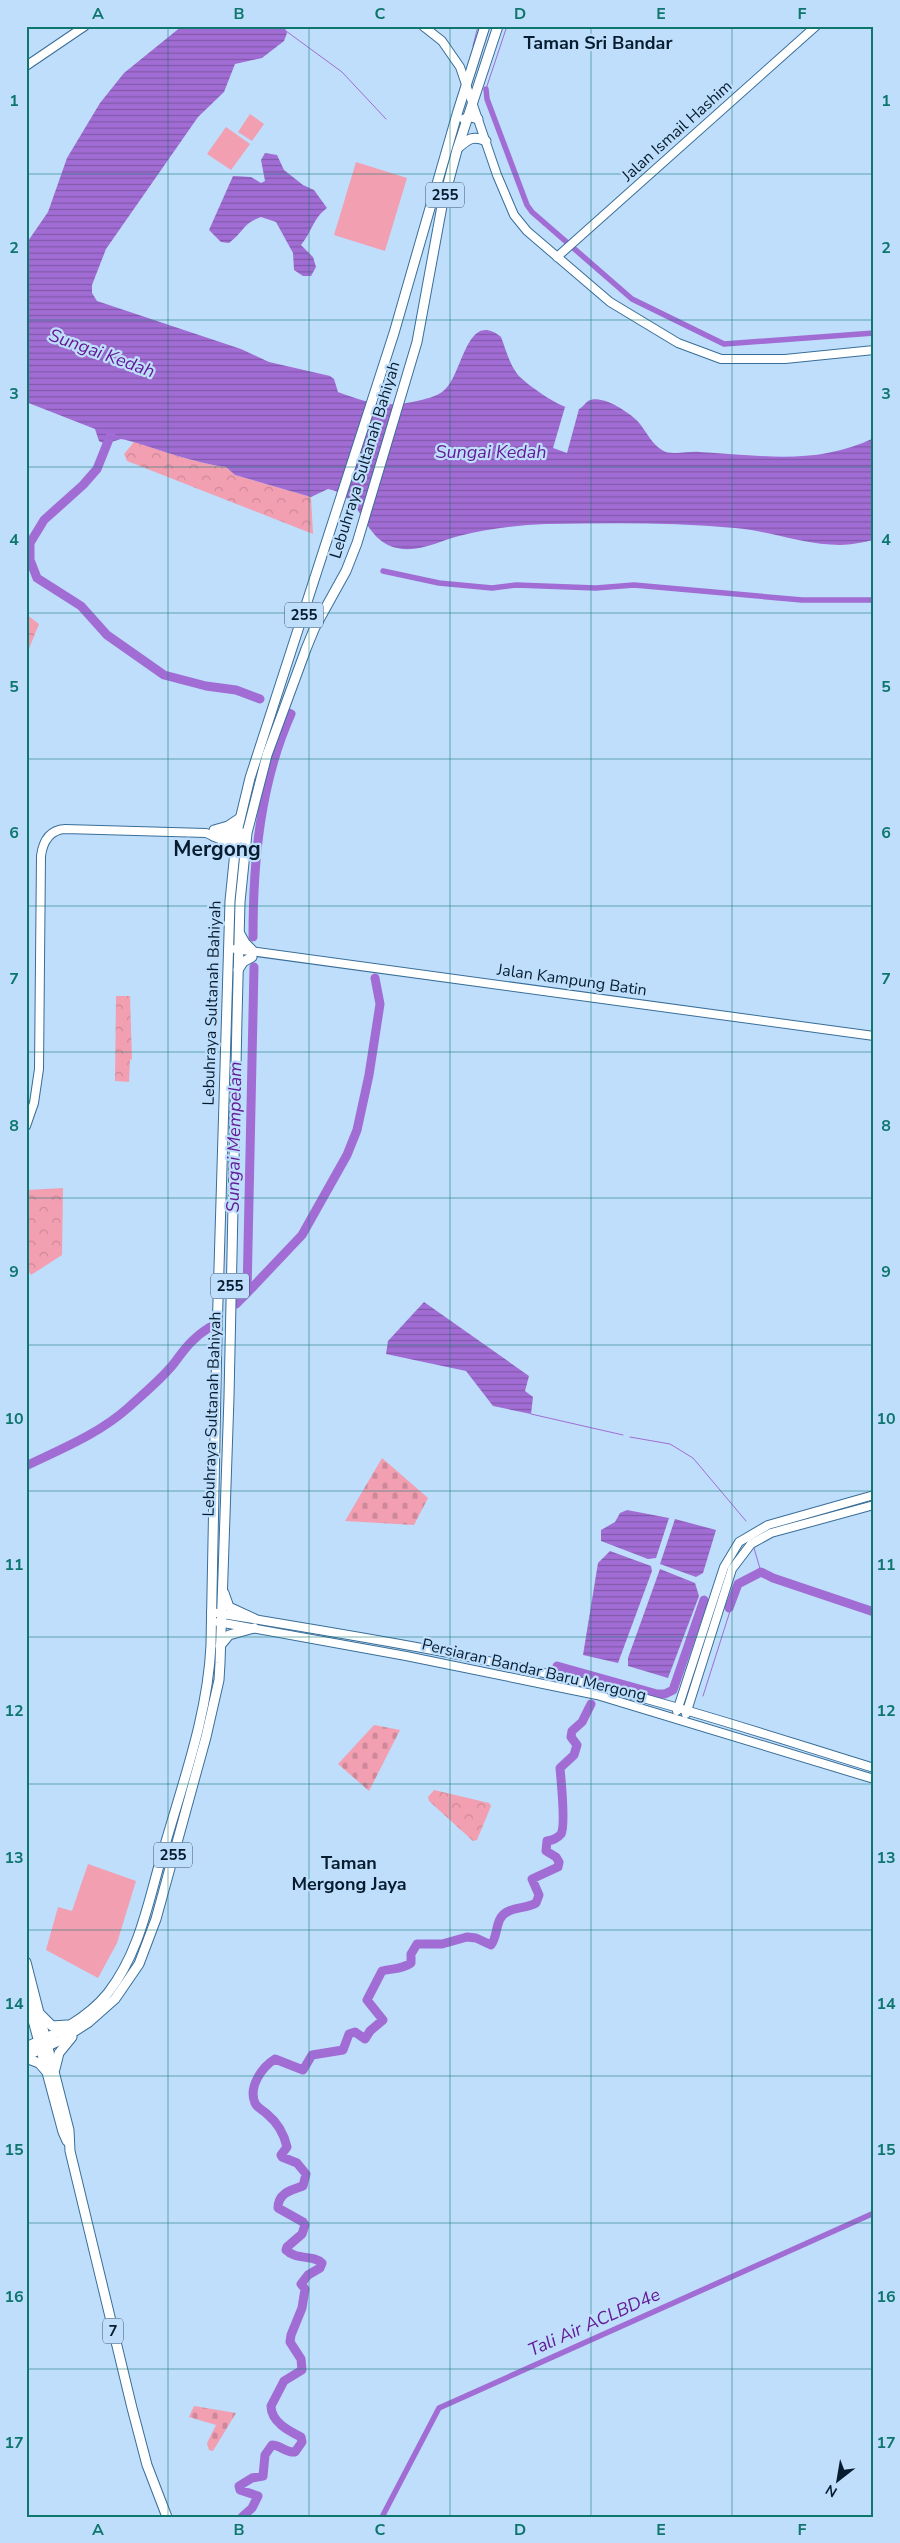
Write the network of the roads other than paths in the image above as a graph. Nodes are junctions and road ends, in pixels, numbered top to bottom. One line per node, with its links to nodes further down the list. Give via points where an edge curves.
1 (86, 26): 6 (street)
2 (423, 26): 7 (street, via 456,58)
3 (485, 26): 7 (main road, Lebuhraya Sultanah Bahiyah / 255)
4 (498, 26): 8 (main road, Lebuhraya Sultanah Bahiyah / 255)
5 (816, 26): 14 (street, Jalan Ismail Hashim)
6 (26, 66)
7 (467, 82): 8 (street); 11 (main road, Lebuhraya Sultanah Bahiyah / 255)
8 (472, 99): 9 (main road, Lebuhraya Sultanah Bahiyah / 255); 10 (street)
9 (467, 117): 10 (main road); 11 (main road); 13 (main road, Lebuhraya Sultanah Bahiyah / 255)
10 (478, 119): 12 (street)
11 (454, 126): 16 (main road, Lebuhraya Sultanah Bahiyah / 255, via 423,240 331,532 268,718)
12 (486, 141): 13 (main road, via 469,138); 14 (street, via 514,215)
13 (457, 150): 19 (main road, Lebuhraya Sultanah Bahiyah / 255, via 442,206 417,342 357,543 346,571 312,634 278,722 259,780)
14 (557, 257): 15 (street, via 622,310 678,343 714,358 784,359)
15 (874, 350)
16 (240, 818): 17 (main road); 18 (main road, Lebuhraya Sultanah Bahiyah / 255)
17 (211, 833): 18 (street); 20 (main road, via 229,842); 27 (street, via 65,830 52,833 46,841 41,856 39,1069 34,1103)
18 (236, 835): 19 (street); 20 (main road, Lebuhraya Sultanah Bahiyah / 255)
19 (246, 836): 21 (main road, Lebuhraya Sultanah Bahiyah / 255)
20 (234, 852): 22 (main road, Lebuhraya Sultanah Bahiyah / 255)
21 (240, 932): 23 (main road, Lebuhraya Sultanah Bahiyah / 255); 24 (main road)
22 (229, 953): 23 (street, Jalan Kampung Batin); 28 (main road, Lebuhraya Sultanah Bahiyah / 255)
23 (239, 953): 24 (street, Jalan Kampung Batin); 25 (main road, Lebuhraya Sultanah Bahiyah / 255)
24 (252, 954): 25 (main road); 26 (street, Jalan Kampung Batin, via 470,980)
25 (238, 972): 29 (main road, Lebuhraya Sultanah Bahiyah / 255)
26 (874, 1036)
27 (26, 1126)
28 (221, 1179): 29 (main road); 33 (main road, Lebuhraya Sultanah Bahiyah / 255)
29 (234, 1180): 32 (main road, Lebuhraya Sultanah Bahiyah / 255)
30 (874, 1495): 36 (street, via 768,1525 739,1542 724,1567)
31 (874, 1505): 37 (street, via 771,1533 746,1548 732,1569)
32 (222, 1583): 33 (main road, Lebuhraya Sultanah Bahiyah / 255); 34 (main road, via 229,1607)
33 (216, 1617): 34 (street, Persiaran Bandar Baru Mergong); 35 (main road, Lebuhraya Sultanah Bahiyah / 255); 45 (main road, Lebuhraya Sultanah Bahiyah / 255, via 206,1694 137,1945 107,1994)
34 (254, 1624): 35 (main road, via 229,1636); 36 (street, Persiaran Bandar Baru Mergong, via 332,1631 536,1672); 38 (street, Persiaran Bandar Baru Mergong, via 598,1695)
35 (220, 1646): 45 (main road, Lebuhraya Sultanah Bahiyah / 255, via 219,1680 206,1737 146,1950 115,1999)
36 (678, 1707): 37 (street, Persiaran Bandar Baru Mergong); 38 (street)
37 (687, 1710): 39 (street); 40 (street, Persiaran Bandar Baru Mergong)
38 (675, 1718): 39 (street, Persiaran Bandar Baru Mergong)
39 (684, 1720): 41 (street, Persiaran Bandar Baru Mergong)
40 (874, 1768)
41 (874, 1779)
42 (26, 1962): 44 (main road, 7)
43 (26, 1994): 44 (main road, 7)
44 (36, 2015): 45 (main road, via 52,2026); 46 (main road); 47 (main road, 7)
45 (74, 2028): 47 (main road, Lebuhraya Sultanah Bahiyah / 255); 50 (main road)
46 (26, 2042)
47 (43, 2044): 48 (main road, Lebuhraya Sultanah Bahiyah / 255); 49 (main road, Lebuhraya Sultanah Bahiyah / 255); 50 (main road, 7)
48 (26, 2047)
49 (26, 2057): 50 (main road)
50 (51, 2072): 51 (main road, 7, via 68,2130 147,2466)
51 (167, 2517)

